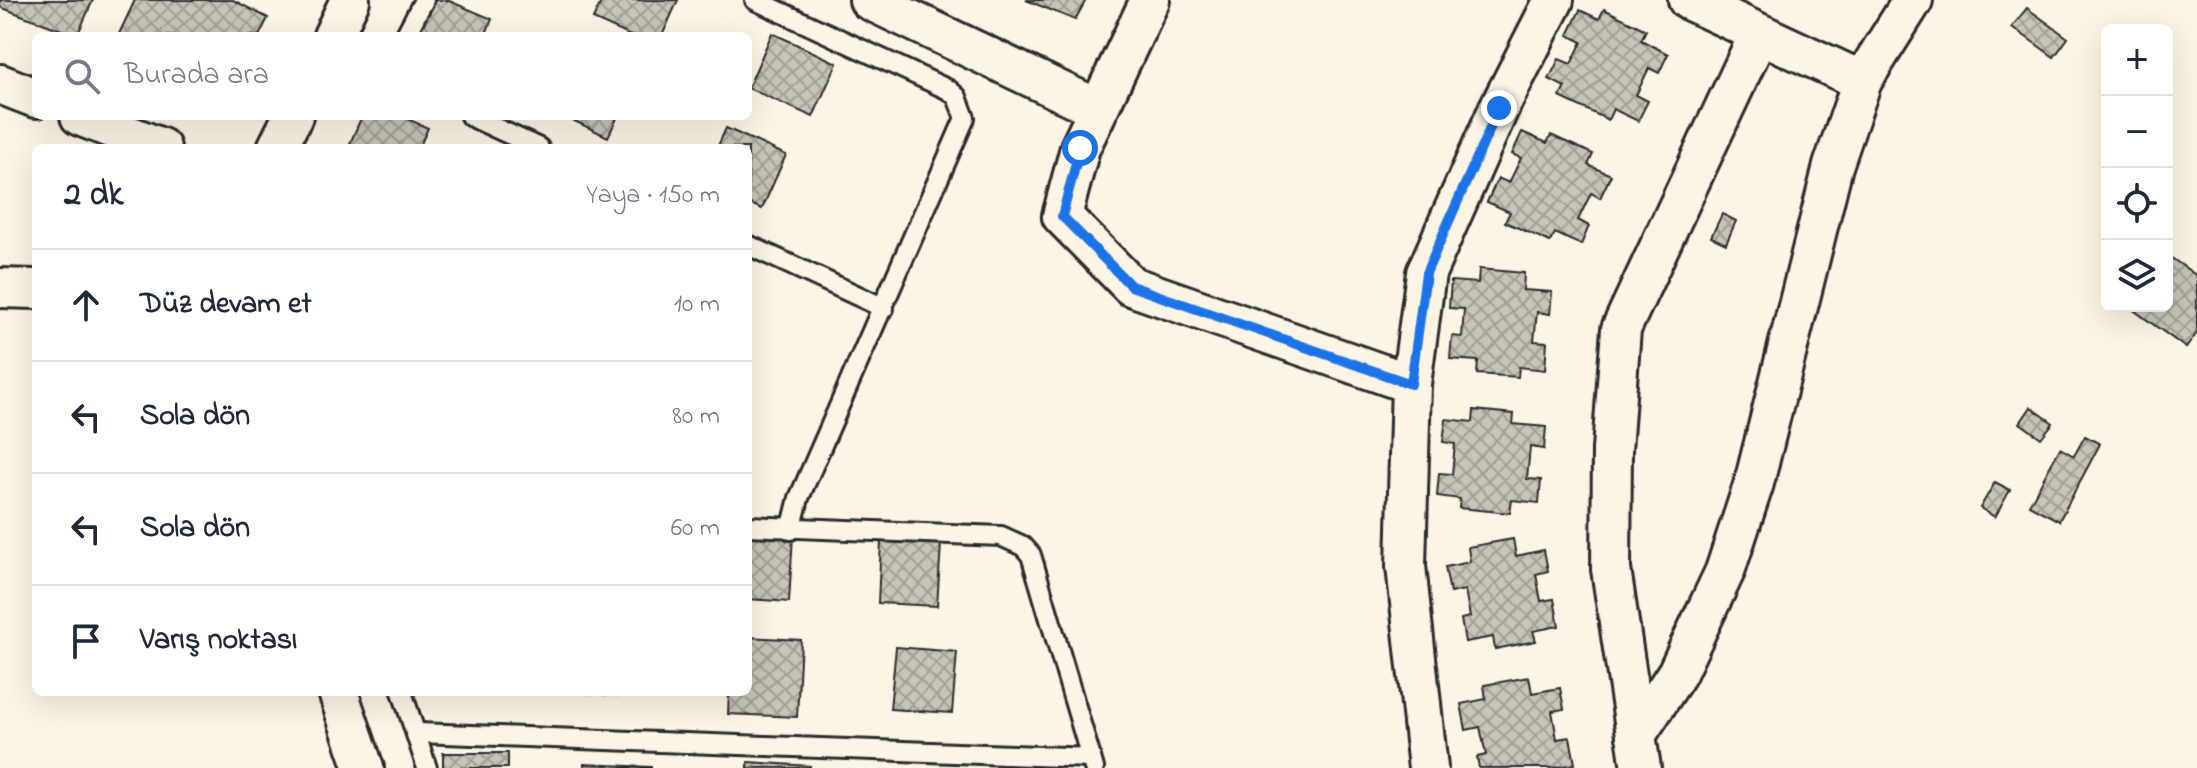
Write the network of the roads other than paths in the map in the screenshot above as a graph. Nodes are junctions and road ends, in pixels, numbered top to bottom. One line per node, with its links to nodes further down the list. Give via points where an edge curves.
1 (350, 0): 9 (street)
2 (424, 0): 10 (lane)
3 (755, 0): 25 (lane, via 949,90 964,108 965,118)
4 (869, 0): 15 (street)
5 (1150, 0): 15 (street)
6 (1554, 0): 26 (street, via 1426,273)
7 (1688, 0): 11 (street)
8 (1913, 0): 12 (street)
9 (335, 32)
10 (407, 32)
11 (1758, 36): 12 (street); 32 (street, via 1621,329 1611,569)
12 (1862, 81): 32 (street, via 1833,166 1754,483 1725,571)
13 (0, 84): 14 (street)
14 (32, 96)
15 (1098, 109): 26 (street, via 1080,148 1062,216 1131,286)
16 (90, 120): 19 (street)
17 (291, 120): 20 (street)
18 (479, 120): 21 (lane)
19 (151, 144)
20 (279, 144)
21 (530, 144)
22 (752, 247): 25 (lane)
23 (0, 288): 24 (street)
24 (32, 289)
25 (884, 308): 28 (lane, via 799,498)
26 (1411, 384): 36 (street, via 1406,566)
27 (752, 526): 28 (lane)
28 (791, 530): 33 (lane, via 1001,536 1023,546 1031,555)
29 (339, 696): 34 (street)
30 (404, 696): 31 (lane)
31 (418, 733): 33 (lane); 35 (lane)
32 (1639, 752)
33 (1092, 763)
34 (364, 768)
35 (427, 768)
36 (1428, 768)

